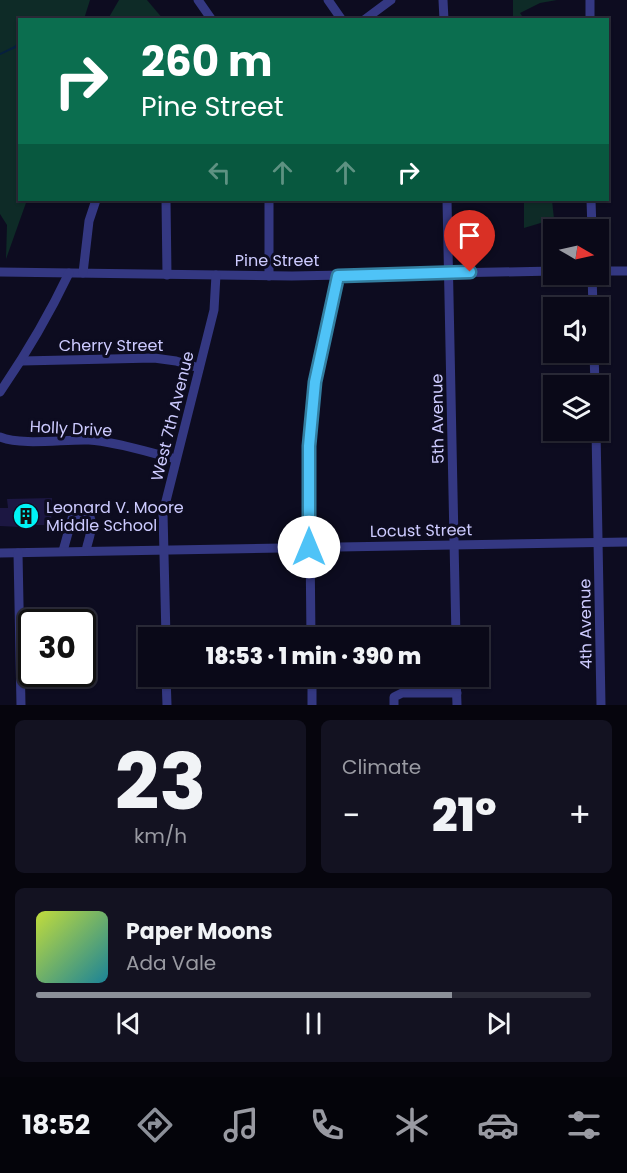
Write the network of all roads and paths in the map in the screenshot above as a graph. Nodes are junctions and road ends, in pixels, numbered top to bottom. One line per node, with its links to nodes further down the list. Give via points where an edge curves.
1 (198, 0): 6 (street)
2 (328, 0): 7 (street)
3 (391, 0): 8 (street)
4 (443, 0): 9 (street)
5 (590, 0): 10 (street)
6 (211, 18)
7 (341, 18)
8 (367, 18)
9 (444, 18)
10 (590, 18)
11 (96, 201): 23 (street, via 89,221)
12 (166, 201): 24 (street)
13 (269, 201): 26 (street)
14 (447, 201): 20 (street, 5th Avenue)
15 (591, 201): 16 (street)
16 (592, 219)
17 (609, 271): 18 (street)
18 (627, 271)
19 (0, 272): 22 (street, Pine Street)
20 (449, 272): 21 (street, Pine Street); 27 (street, Pine Street); 36 (street, 5th Avenue)
21 (543, 272)
22 (69, 273): 23 (street, Pine Street); 28 (street)
23 (83, 273): 24 (street, Pine Street)
24 (166, 274): 25 (street, Pine Street)
25 (216, 275): 26 (street, Pine Street); 29 (street, West 7th Avenue, via 214,310)
26 (269, 276): 27 (street, Pine Street)
27 (338, 276): 37 (street, via 315,382 309,446)
28 (22, 360): 29 (street, Cherry Street, via 154,358); 30 (street)
29 (199, 368): 33 (street, West 7th Avenue)
30 (0, 392)
31 (0, 437): 33 (street, Holly Drive, via 15,441 108,442)
32 (596, 441): 34 (street, 4th Avenue)
33 (176, 459): 38 (street, West 7th Avenue, via 163,513)
34 (598, 542): 35 (street, Locust Street); 36 (street, Locust Street); 57 (street, 4th Avenue)
35 (627, 542)
36 (454, 545): 37 (street, Locust Street); 45 (street, 5th Avenue)
37 (309, 547): 38 (street, Locust Street); 44 (street)
38 (164, 550): 40 (street, Locust Street); 43 (street, West 7th Avenue)
39 (63, 551): 40 (street, Locust Street); 40 (street, via 73,515 88,514 91,532); 42 (street, Locust Street)
40 (86, 551)
41 (0, 553): 42 (street, Locust Street)
42 (18, 553): 51 (street)
43 (166, 627)
44 (311, 627)
45 (456, 627)
46 (166, 687): 52 (street)
47 (312, 687): 53 (street)
48 (457, 687): 50 (street)
49 (410, 693): 50 (street); 54 (street, via 396,694); 55 (street)
50 (457, 693): 56 (street)
51 (21, 705)
52 (167, 705)
53 (312, 705)
54 (394, 705)
55 (410, 705)
56 (457, 705)
57 (601, 705)

